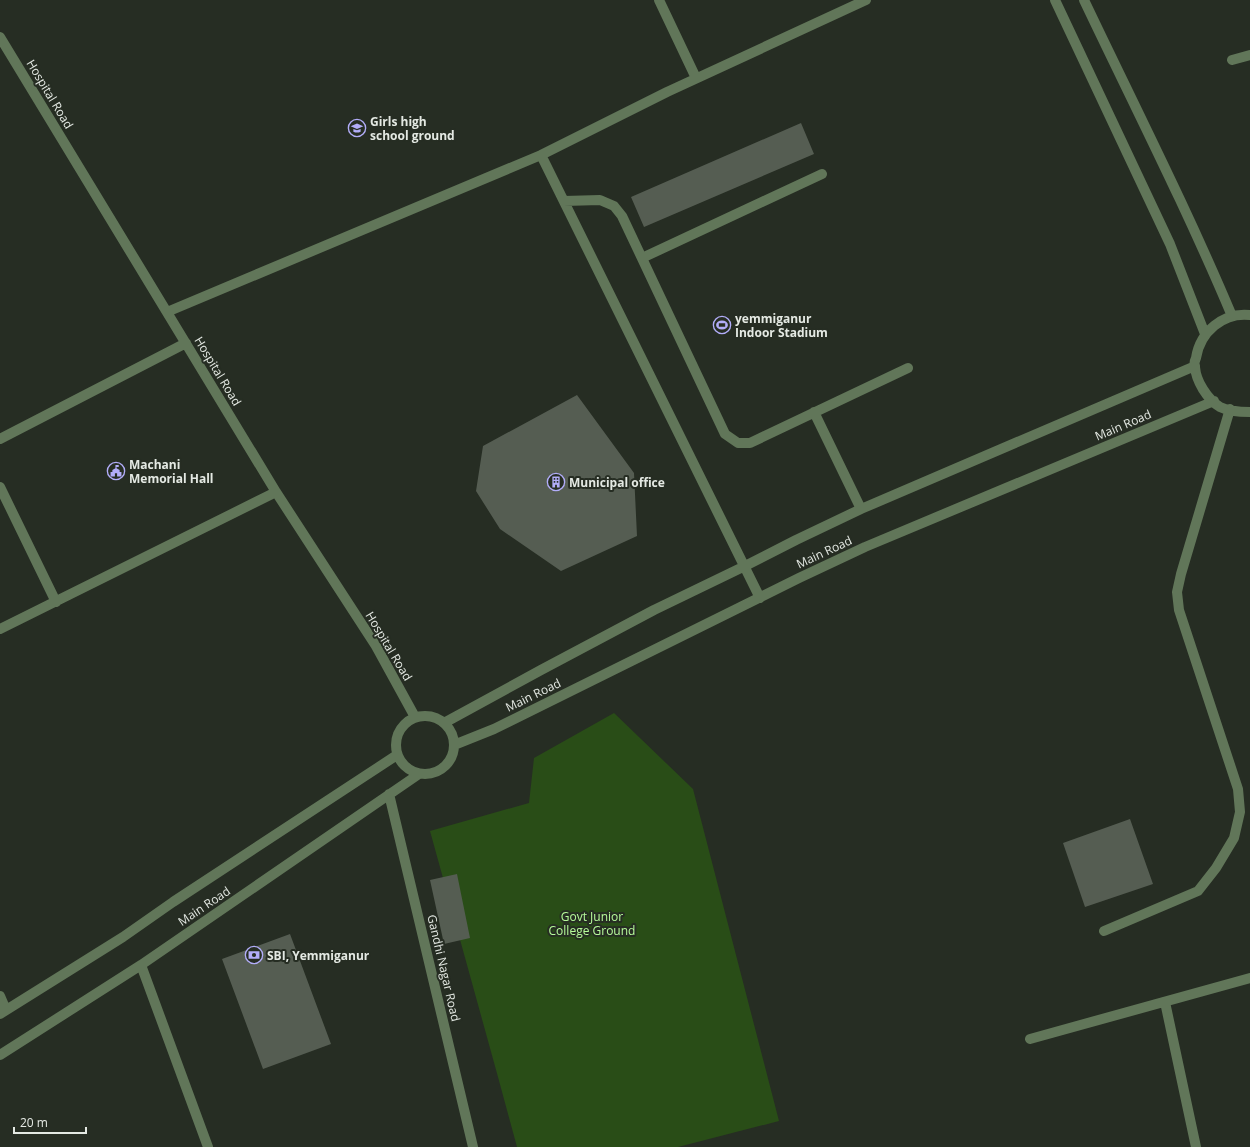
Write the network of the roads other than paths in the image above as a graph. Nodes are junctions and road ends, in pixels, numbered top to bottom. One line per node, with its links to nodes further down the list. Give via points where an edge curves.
1 (659, 0): 8 (street)
2 (866, 0): 8 (street)
3 (1055, 0): 16 (street, via 1170,244)
4 (1084, 0): 15 (street, via 1198,237)
5 (0, 37): 13 (street, Hospital Road)
6 (1250, 55): 7 (street)
7 (1232, 60)
8 (696, 78): 9 (street)
9 (541, 155): 11 (street); 13 (street)
10 (822, 174): 12 (street)
11 (564, 200): 12 (street, via 600,200 614,206 622,216); 28 (street)
12 (642, 258): 22 (street, via 725,434 738,443 750,443)
13 (167, 312): 17 (street, Hospital Road)
14 (1249, 314): 15 (street)
15 (1232, 316): 16 (street)
16 (1205, 334): 18 (street, via 1197,349)
17 (186, 343): 24 (street); 26 (street, Hospital Road)
18 (1195, 366): 20 (street, via 1199,382 1207,396); 27 (street, Main Road)
19 (908, 368): 22 (street)
20 (1214, 401): 21 (street, via 1220,407); 29 (street, Main Road, via 865,547)
21 (1230, 410): 23 (street); 38 (street, via 1177,592 1179,610 1238,789 1240,812 1234,838 1198,891)
22 (814, 412): 27 (street)
23 (1250, 412)
24 (0, 439)
25 (0, 487): 30 (street)
26 (276, 492): 30 (street); 32 (street, Hospital Road, via 376,646)
27 (861, 509): 28 (street, Main Road)
28 (745, 566): 29 (street); 33 (street, Main Road, via 654,610)
29 (760, 598): 34 (street, Main Road, via 494,729)
30 (56, 602): 31 (street)
31 (0, 629)
32 (415, 717): 33 (street, via 424,715); 35 (street, via 400,728 395,746)
33 (444, 723): 34 (street, via 452,735)
34 (454, 745): 36 (street, Main Road, via 447,764 429,774)
35 (397, 755): 36 (street, via 402,764); 43 (street, Main Road, via 123,937)
36 (419, 774): 37 (street, Main Road)
37 (389, 794): 39 (street, Main Road); 47 (street, Gandhi Nagar Road)
38 (1104, 931)
39 (141, 964): 45 (street, Main Road); 46 (street)
40 (1250, 978): 42 (street)
41 (0, 996): 43 (street)
42 (1165, 1002): 44 (street); 48 (street)
43 (3, 1012)
44 (1030, 1039)
45 (0, 1055)
46 (208, 1147)
47 (473, 1147)
48 (1196, 1147)

